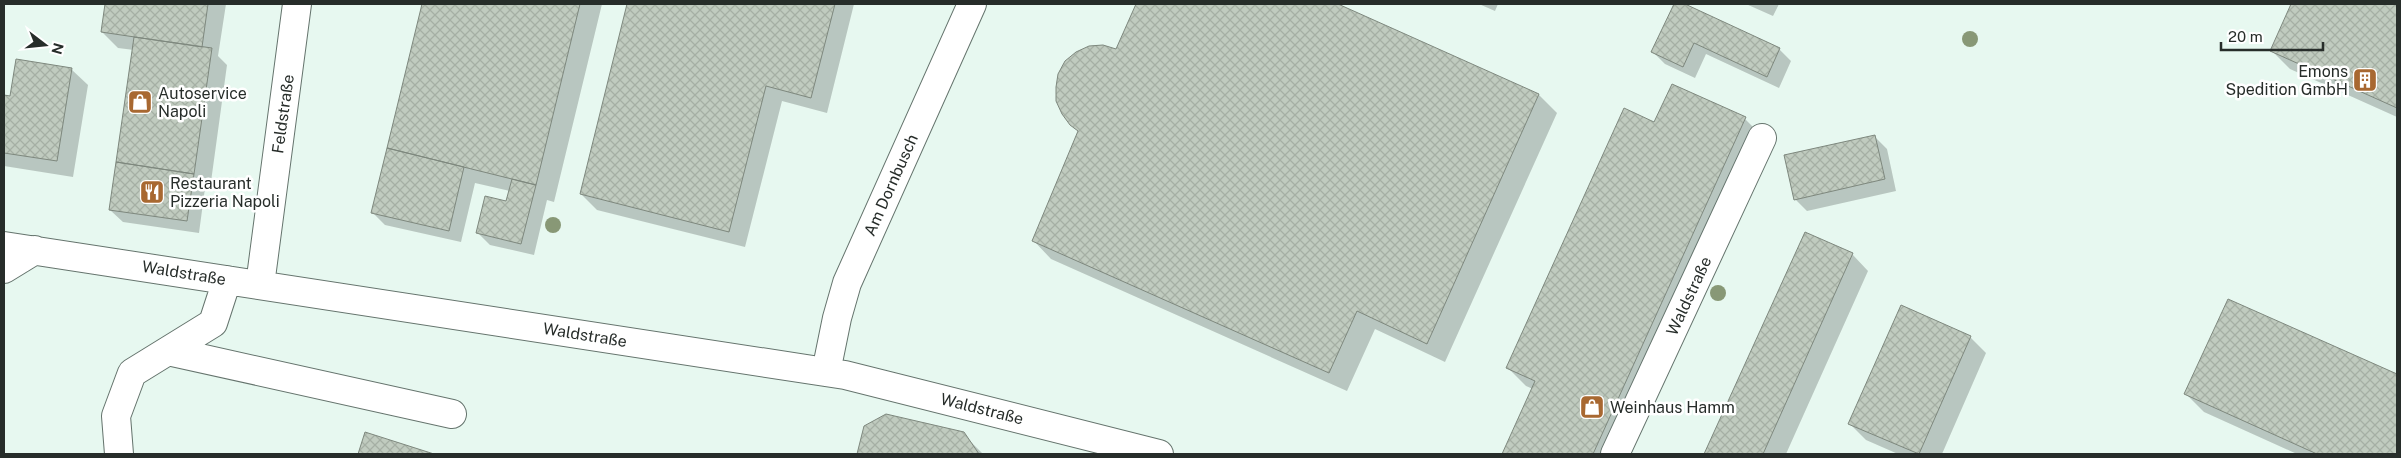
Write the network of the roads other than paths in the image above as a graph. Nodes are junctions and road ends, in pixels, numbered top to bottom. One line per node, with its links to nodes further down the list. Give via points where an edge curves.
1 (298, 4): 8 (street, Feldstraße)
2 (972, 4): 10 (street, Am Dornbusch, via 847,283 839,306)
3 (1762, 138): 14 (street, Waldstraße)
4 (4, 246): 5 (street, Waldstraße)
5 (35, 250): 6 (street); 7 (street, Waldstraße)
6 (4, 269)
7 (227, 280): 8 (street, Waldstraße); 9 (street, via 213,323)
8 (260, 285): 10 (street, Waldstraße)
9 (168, 351): 11 (street); 12 (street, via 132,373 116,416)
10 (826, 372): 13 (street, Waldstraße, via 870,380)
11 (452, 414)
12 (119, 454)
13 (1159, 454)
14 (1615, 454)

